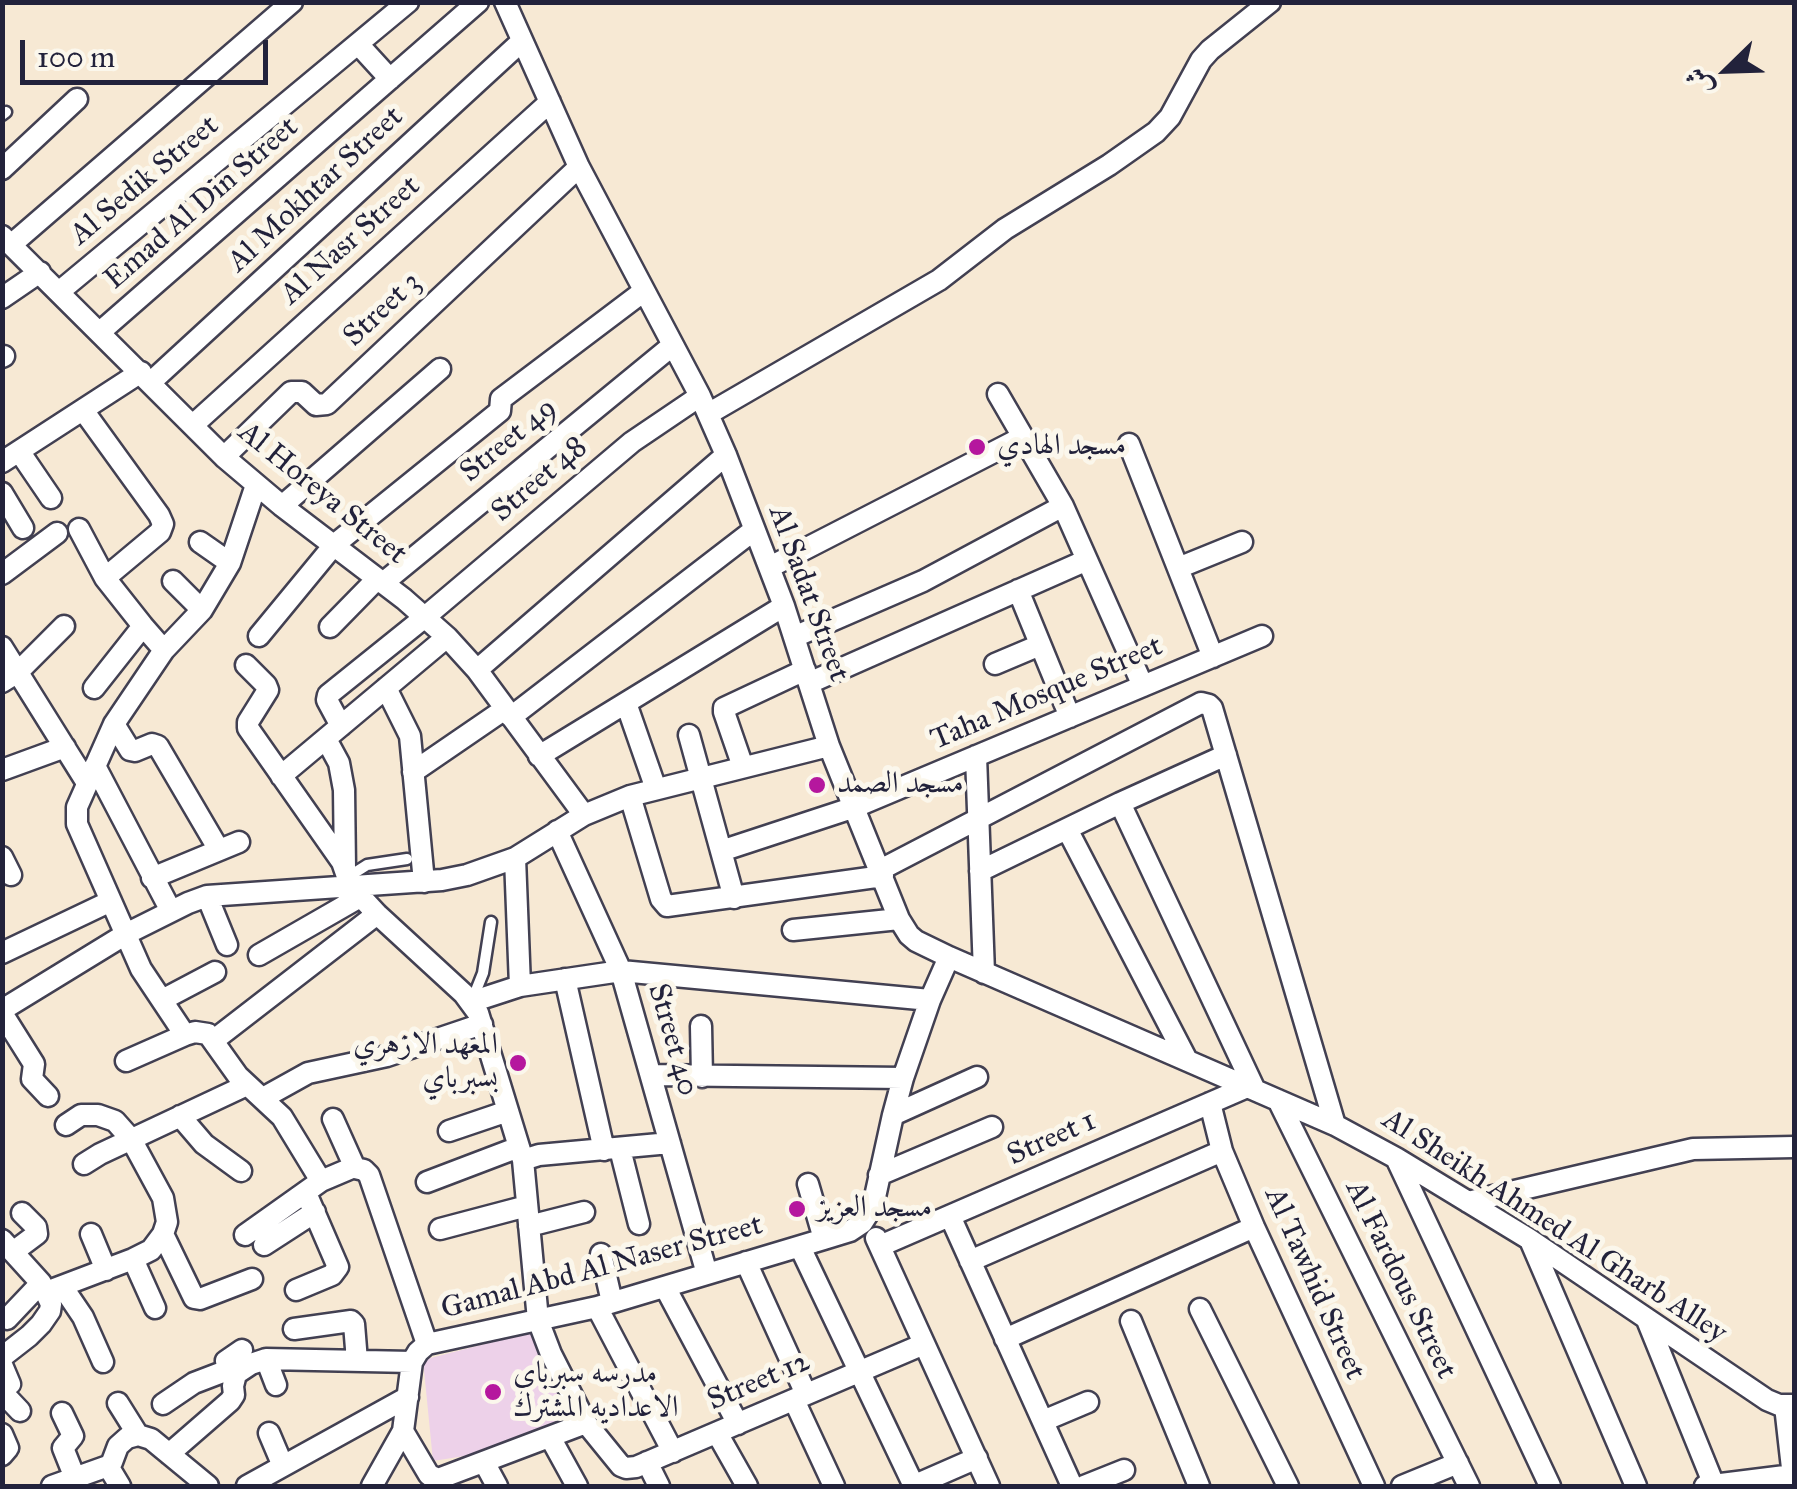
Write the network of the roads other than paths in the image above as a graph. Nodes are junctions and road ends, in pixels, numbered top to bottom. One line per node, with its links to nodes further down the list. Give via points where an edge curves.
1 (292, 2): 13 (street)
2 (408, 2): 7 (street, Al Sedik Street)
3 (478, 2): 8 (street, Emad Al Din Street)
4 (505, 2): 6 (street, Al Sadat Street)
5 (1270, 2): 23 (street, Street 48, via 1201,60 1156,132 1004,229 938,280)
6 (522, 41): 10 (street, Al Sadat Street); 21 (street, Al Mokhtar Street)
7 (358, 44): 8 (street); 16 (street, Al Sedik Street)
8 (390, 79): 18 (street, Emad Al Din Street)
9 (77, 99): 12 (street)
10 (550, 102): 11 (street, Al Sadat Street); 25 (street, Al Nasr Street)
11 (579, 167): 15 (street, Al Sadat Street); 30 (street, Street 3, via 327,404 291,392)
12 (2, 169)
13 (7, 240): 14 (street, Al Horeya Street)
14 (40, 272): 16 (street, Al Horeya Street); 17 (street)
15 (644, 290): 19 (street, Al Sadat Street); 42 (street, via 501,398 500,411)
16 (60, 292): 18 (street, Al Horeya Street)
17 (2, 298)
18 (100, 332): 21 (street, Al Horeya Street)
19 (673, 345): 23 (street, Al Sadat Street); 49 (street, Street 49)
20 (440, 369): 34 (street)
21 (146, 377): 24 (street, Al Mokhtar Street); 25 (street, Al Horeya Street)
22 (998, 394): 26 (street)
23 (704, 404): 28 (street, Al Sadat Street); 54 (street, Street 48, via 632,442)
24 (83, 410): 29 (street, Al Mokhtar Street); 48 (street, via 163,524)
25 (193, 424): 30 (street, Al Horeya Street)
26 (1021, 438): 35 (street); 45 (street)
27 (1129, 444): 46 (street)
28 (726, 455): 38 (street, Al Sadat Street); 68 (street)
29 (11, 456): 33 (street)
30 (224, 456): 31 (street, Al Horeya Street)
31 (256, 485): 34 (street, Al Horeya Street); 44 (street)
32 (2, 494): 36 (street)
33 (51, 498)
34 (282, 506): 42 (street, Al Horeya Street)
35 (1063, 506): 43 (street); 61 (street, via 923,581)
36 (23, 528)
37 (78, 529): 48 (street)
38 (754, 530): 45 (street, Al Sadat Street); 75 (street)
39 (57, 533): 47 (street)
40 (200, 542): 44 (street)
41 (1242, 542): 46 (street)
42 (334, 545): 49 (street, Al Horeya Street); 58 (street)
43 (1087, 560): 51 (street); 71 (street)
44 (230, 563): 53 (street)
45 (770, 568): 52 (street, Al Sadat Street)
46 (1178, 568): 65 (street)
47 (2, 574)
48 (105, 578): 56 (street)
49 (380, 581): 54 (street, Al Horeya Street); 57 (street, Street 49)
50 (173, 582): 53 (street)
51 (1018, 590): 62 (street); 69 (street)
52 (784, 606): 61 (street, Al Sadat Street); 74 (street)
53 (202, 610): 64 (street)
54 (425, 617): 60 (street, Al Horeya Street); 78 (street, Street 48, via 328,695)
55 (64, 626): 70 (street)
56 (143, 626): 64 (street); 72 (street)
57 (330, 627)
58 (259, 636)
59 (1262, 636): 65 (street, Taha Mosque Street)
60 (447, 637): 68 (street, Al Horeya Street); 73 (street)
61 (794, 637): 69 (street, Al Sadat Street)
62 (1040, 645): 66 (street); 76 (street)
63 (2, 648): 70 (street)
64 (164, 650): 77 (street)
65 (1213, 657): 71 (street, Taha Mosque Street)
66 (996, 664)
67 (246, 666): 89 (street, via 268,690 248,722 250,731)
68 (477, 670): 75 (street, Al Horeya Street)
69 (807, 676): 80 (street, Al Sadat Street); 85 (street, via 724,708)
70 (10, 677): 81 (street)
71 (1144, 686): 76 (street, Taha Mosque Street)
72 (94, 688)
73 (386, 688): 78 (street); 87 (street, via 408,731)
74 (626, 703): 83 (street); 91 (street)
75 (508, 713): 83 (street, Al Horeya Street); 87 (street)
76 (1070, 717): 84 (street, Taha Mosque Street)
77 (114, 724): 88 (street); 104 (street, via 130,750 160,748 229,846)
78 (333, 733): 89 (street); 105 (street)
79 (690, 735): 90 (street)
80 (829, 746): 85 (street); 94 (street, Al Sadat Street)
81 (65, 747): 86 (street); 88 (street)
82 (1226, 755): 93 (street); 96 (street, via 1212,708 1196,705); 148 (street)
83 (539, 756): 95 (street, Al Horeya Street)
84 (976, 756): 94 (street, Taha Mosque Street); 96 (street)
85 (743, 768): 90 (street)
86 (2, 770)
87 (414, 772): 106 (street)
88 (91, 774): 104 (street); 109 (street, via 77,807 78,824)
89 (281, 776): 105 (street)
90 (701, 778): 91 (street); 99 (street)
91 (656, 789): 92 (street)
92 (630, 796): 95 (street); 108 (street, via 667,906)
93 (1120, 803): 97 (street); 139 (street)
94 (855, 807): 99 (street, Taha Mosque Street); 103 (street, Al Sadat Street)
95 (584, 816): 98 (street)
96 (978, 821): 102 (street); 103 (street)
97 (1067, 828): 102 (street); 133 (street)
98 (557, 832): 100 (street); 120 (street, Street 40)
99 (721, 851): 108 (street)
100 (515, 858): 106 (street, via 467,876); 124 (street)
101 (406, 859): 105 (lane, via 368,865)
102 (980, 871): 122 (street)
103 (881, 873): 108 (street); 112 (street, Al Sadat Street)
104 (152, 878): 110 (street)
105 (350, 882): 106 (street); 107 (street); 111 (street); 118 (street)
106 (424, 882)
107 (207, 896): 110 (street); 116 (street)
108 (734, 898)
109 (111, 900): 115 (street); 117 (street)
110 (170, 911): 115 (street)
111 (377, 914): 127 (street); 132 (street)
112 (898, 919): 114 (street); 119 (street, Al Sadat Street, via 916,941)
113 (492, 922): 127 (lane)
114 (793, 930)
115 (126, 934): 125 (street); 128 (street)
116 (227, 946)
117 (2, 954)
118 (260, 954)
119 (948, 957): 122 (street, Al Sheikh Ahmed Al Gharb Alley); 126 (street)
120 (622, 971): 123 (street); 126 (street); 135 (street, Street 40)
121 (215, 972): 125 (street)
122 (984, 972): 133 (street, Al Sheikh Ahmed Al Gharb Alley)
123 (565, 980): 124 (street); 155 (street)
124 (520, 986): 127 (street)
125 (162, 1000): 131 (street)
126 (930, 1000): 138 (street)
127 (471, 1002): 129 (street)
128 (2, 1011): 141 (street, via 34,1064 32,1078)
129 (482, 1024): 140 (street); 144 (street)
130 (701, 1026): 136 (street)
131 (184, 1035): 132 (street, via 203,1032); 134 (street)
132 (214, 1040): 140 (street)
133 (1187, 1060): 139 (street, Al Sheikh Ahmed Al Gharb Alley)
134 (126, 1061)
135 (651, 1075): 136 (street); 153 (street, Street 40)
136 (702, 1076): 138 (street)
137 (977, 1077): 145 (street)
138 (903, 1078): 145 (street)
139 (1251, 1088): 142 (street, Al Sheikh Ahmed Al Gharb Alley); 143 (street, Street 1)
140 (255, 1092): 146 (street); 165 (street, via 282,1117)
141 (48, 1096)
142 (1278, 1100): 148 (street, Al Sheikh Ahmed Al Gharb Alley); 237 (street, Al Fardous Street)
143 (1210, 1102): 156 (street, Al Tawhid Street); 171 (street, Street 1)
144 (508, 1111): 151 (street); 157 (street)
145 (893, 1115): 162 (street)
146 (180, 1116): 152 (street); 161 (street)
147 (333, 1119): 160 (street)
148 (1335, 1124): 158 (street, Al Sheikh Ahmed Al Gharb Alley)
149 (66, 1125): 152 (street, via 78,1116 98,1115 115,1121)
150 (992, 1127): 162 (street)
151 (449, 1131)
152 (131, 1139): 159 (street); 176 (street, via 164,1198)
153 (670, 1143): 155 (street); 188 (street, Street 40)
154 (1794, 1148): 166 (street, via 1693,1149)
155 (612, 1150): 157 (street); 172 (street)
156 (1222, 1151): 173 (street, Al Tawhid Street); 185 (street)
157 (521, 1154): 163 (street); 170 (street)
158 (1396, 1158): 166 (street, Al Sheikh Ahmed Al Gharb Alley); 263 (street)
159 (84, 1164)
160 (354, 1166): 165 (street); 202 (street, via 368,1172)
161 (240, 1171)
162 (879, 1175): 168 (street)
163 (427, 1182)
164 (808, 1184): 177 (street)
165 (314, 1195): 179 (street); 192 (street, via 338,1267)
166 (1468, 1202): 178 (street, Al Sheikh Ahmed Al Gharb Alley)
167 (584, 1212): 170 (street)
168 (870, 1212): 177 (street, Gamal Abd Al Naser Street, via 850,1231); 182 (street)
169 (22, 1213): 180 (street, via 37,1234)
170 (528, 1216): 174 (street); 198 (street)
171 (950, 1216): 182 (street, Street 1); 185 (street)
172 (639, 1224)
173 (1254, 1226): 201 (street); 260 (street, Al Tawhid Street)
174 (440, 1229)
175 (91, 1234): 187 (street)
176 (163, 1234): 184 (street); 189 (street, via 194,1298)
177 (824, 1239): 181 (street, Gamal Abd Al Naser Street)
178 (1529, 1239): 197 (street, Al Sheikh Ahmed Al Gharb Alley); 264 (street)
179 (255, 1240)
180 (8, 1246): 190 (street)
181 (800, 1246): 186 (street, Gamal Abd Al Naser Street); 210 (street)
182 (880, 1246): 203 (street)
183 (600, 1254): 193 (street)
184 (133, 1260): 187 (street); 194 (street)
185 (970, 1261): 201 (street)
186 (746, 1262): 188 (street, Gamal Abd Al Naser Street); 215 (street)
187 (106, 1270): 190 (street)
188 (706, 1274): 191 (street, Gamal Abd Al Naser Street)
189 (252, 1279)
190 (50, 1287): 196 (street); 206 (street, via 50,1311); 208 (street, via 83,1317)
191 (665, 1287): 193 (street, Gamal Abd Al Naser Street); 224 (street)
192 (296, 1290)
193 (604, 1304): 198 (street, Gamal Abd Al Naser Street); 231 (street)
194 (155, 1308)
195 (1200, 1309): 259 (street)
196 (7, 1319)
197 (1646, 1319): 219 (street, Al Sheikh Ahmed Al Gharb Alley, via 1766,1400); 265 (street)
198 (538, 1320): 202 (street, Gamal Abd Al Naser Street); 223 (street)
199 (1131, 1321): 258 (street)
200 (294, 1329): 207 (street, via 351,1321)
201 (1005, 1338): 222 (street)
202 (428, 1344): 209 (street, Gamal Abd Al Naser Street)
203 (924, 1344): 210 (street, Street 12); 234 (street)
204 (242, 1350): 211 (street, via 227,1358)
205 (266, 1360): 207 (street); 211 (street); 212 (street)
206 (2, 1361): 213 (street, via 10,1382)
207 (358, 1361): 209 (street)
208 (103, 1362)
209 (412, 1362): 214 (street)
210 (861, 1371): 215 (street, Street 12); 254 (street)
211 (232, 1372): 218 (street, via 194,1383); 232 (street, via 232,1398)
212 (276, 1385)
213 (4, 1390): 220 (street)
214 (408, 1396): 225 (street); 239 (street)
215 (800, 1397): 224 (street, Street 12); 253 (street)
216 (1088, 1402): 222 (street)
217 (118, 1403): 229 (street)
218 (163, 1404)
219 (1790, 1406): 242 (street)
220 (20, 1412)
221 (62, 1412): 241 (street, via 73,1436 63,1448)
222 (1042, 1422): 256 (street)
223 (586, 1424): 230 (street); 236 (street, Street 12, via 626,1468)
224 (738, 1424): 227 (street, Street 12)
225 (402, 1431): 243 (street, via 428,1476); 248 (street)
226 (270, 1432): 239 (street)
227 (717, 1432): 231 (street, Street 12); 252 (street)
228 (2, 1434): 233 (street, via 8,1448)
229 (138, 1435): 232 (street); 238 (street, via 118,1446)
230 (550, 1437): 235 (street); 250 (street)
231 (672, 1452): 236 (street, Street 12)
232 (169, 1454): 246 (street)
233 (2, 1455)
234 (977, 1458): 254 (street); 255 (street)
235 (484, 1462): 243 (street); 249 (street)
236 (647, 1462): 251 (street)
237 (1458, 1463): 261 (street); 262 (street, Al Fardous Street)
238 (108, 1466): 241 (street); 245 (street)
239 (282, 1466): 247 (street)
240 (1124, 1470): 257 (street)
241 (76, 1478): 244 (street)
242 (1793, 1481): 265 (street)
243 (439, 1482)
244 (52, 1486)
245 (120, 1486)
246 (208, 1486)
247 (247, 1486)
248 (372, 1486)
249 (497, 1486)
250 (576, 1486)
251 (659, 1486)
252 (747, 1486)
253 (834, 1486)
254 (914, 1486)
255 (989, 1486)
256 (1072, 1486)
257 (1084, 1486)
258 (1199, 1486)
259 (1288, 1486)
260 (1374, 1486)
261 (1402, 1486)
262 (1470, 1486)
263 (1550, 1486)
264 (1636, 1486)
265 (1709, 1486)

